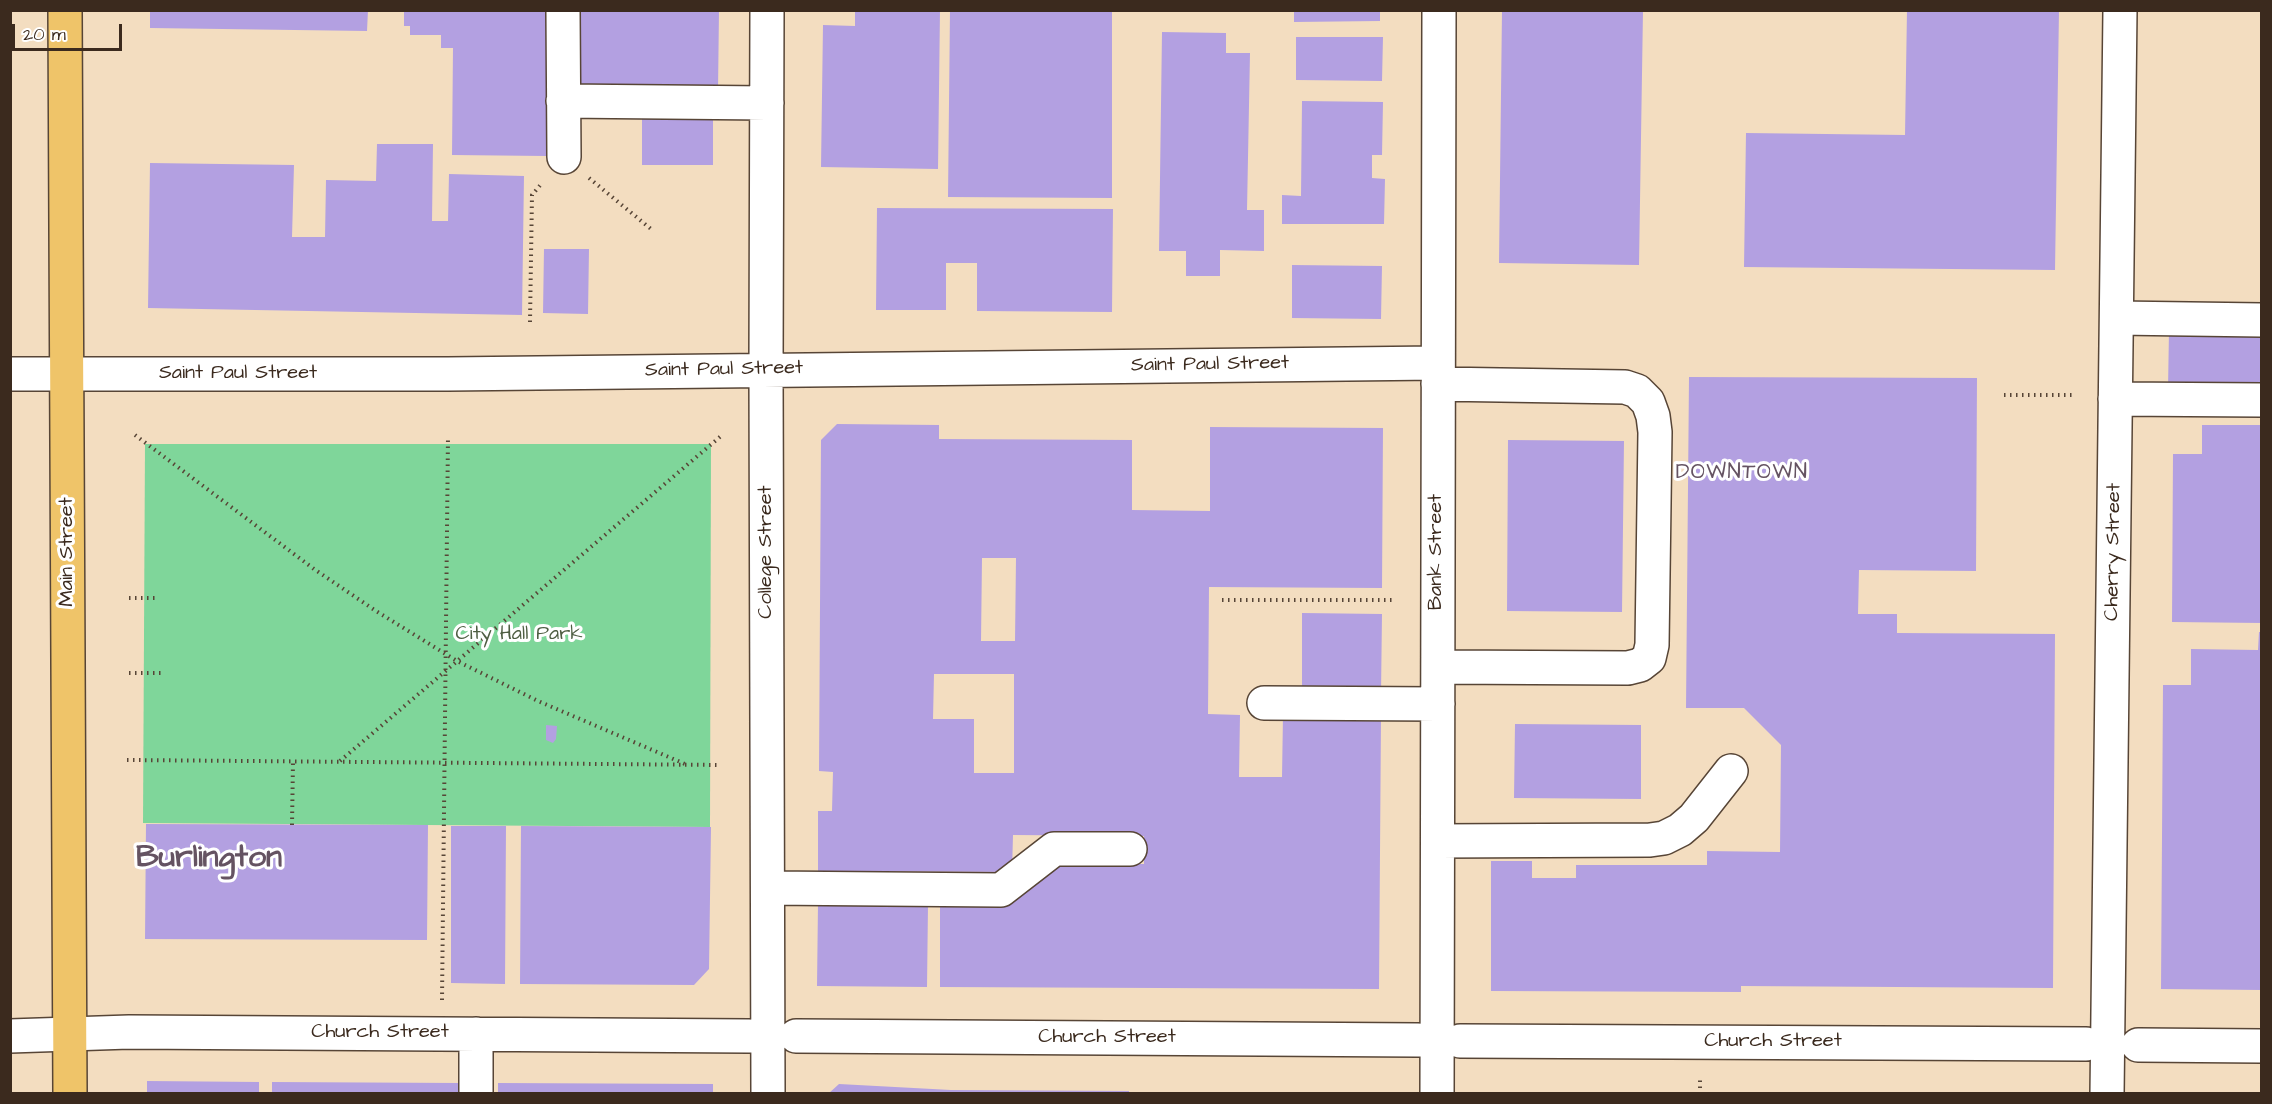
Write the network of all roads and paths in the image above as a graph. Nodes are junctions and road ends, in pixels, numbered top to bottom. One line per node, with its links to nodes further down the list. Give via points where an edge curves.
1 (65, 10): 16 (main road, Main Street)
2 (563, 10): 6 (street)
3 (767, 10): 7 (street, College Street)
4 (1439, 10): 17 (street, Bank Street)
5 (2120, 10): 11 (street, Cherry Street)
6 (564, 101): 7 (street); 8 (street)
7 (767, 103): 14 (street, College Street)
8 (564, 157): 13 (path, via 532,195)
9 (597, 184): 10 (path)
10 (651, 229)
11 (2117, 318): 12 (street); 20 (street, Cherry Street)
12 (2262, 320)
13 (530, 322)
14 (766, 370): 16 (street, Saint Paul Street); 17 (street, Saint Paul Street); 47 (street, College Street)
15 (10, 374): 16 (street, Saint Paul Street)
16 (67, 374): 48 (main road, Main Street)
17 (1437, 374): 31 (street, Bank Street); 31 (street, Saint Paul Street, via 1625,387 1638,391 1648,402 1655,432 1649,658 1628,668)
18 (2004, 395): 19 (path)
19 (2072, 395)
20 (2115, 399): 21 (street); 63 (street, Cherry Street)
21 (2262, 400)
22 (135, 435): 29 (path, via 314,569)
23 (448, 436): 29 (path)
24 (721, 436): 30 (path)
25 (129, 598): 26 (path)
26 (159, 598)
27 (1222, 600): 28 (path)
28 (1394, 600)
29 (445, 653): 30 (path); 32 (path)
30 (457, 661): 32 (path); 41 (path, via 538,701)
31 (1438, 667): 36 (street, Bank Street)
32 (446, 670): 39 (path); 40 (path)
33 (129, 673): 34 (path)
34 (161, 674)
35 (1264, 704): 36 (street)
36 (1438, 704): 45 (street, Bank Street)
37 (127, 760): 38 (path)
38 (293, 762): 39 (path); 44 (path)
39 (339, 762): 40 (path)
40 (444, 763): 41 (path); 49 (path)
41 (685, 764): 42 (path)
42 (721, 765)
43 (1731, 771): 45 (street, via 1694,818 1665,838)
44 (292, 825)
45 (1438, 841): 62 (street, Bank Street)
46 (1130, 849): 47 (street, via 1054,849 1001,890)
47 (768, 888): 61 (street, College Street)
48 (70, 1033): 49 (street, Church Street); 51 (street, Church Street); 59 (main road, Main Street)
49 (442, 1034): 50 (street, Church Street)
50 (476, 1034): 52 (street, Church Street); 60 (street)
51 (10, 1036)
52 (749, 1036)
53 (796, 1036): 54 (street, Church Street)
54 (1418, 1040)
55 (1460, 1041): 56 (street, Church Street)
56 (2086, 1044)
57 (2138, 1045): 58 (street)
58 (2262, 1046)
59 (70, 1094)
60 (476, 1094)
61 (768, 1094)
62 (1437, 1094)
63 (2107, 1094)

